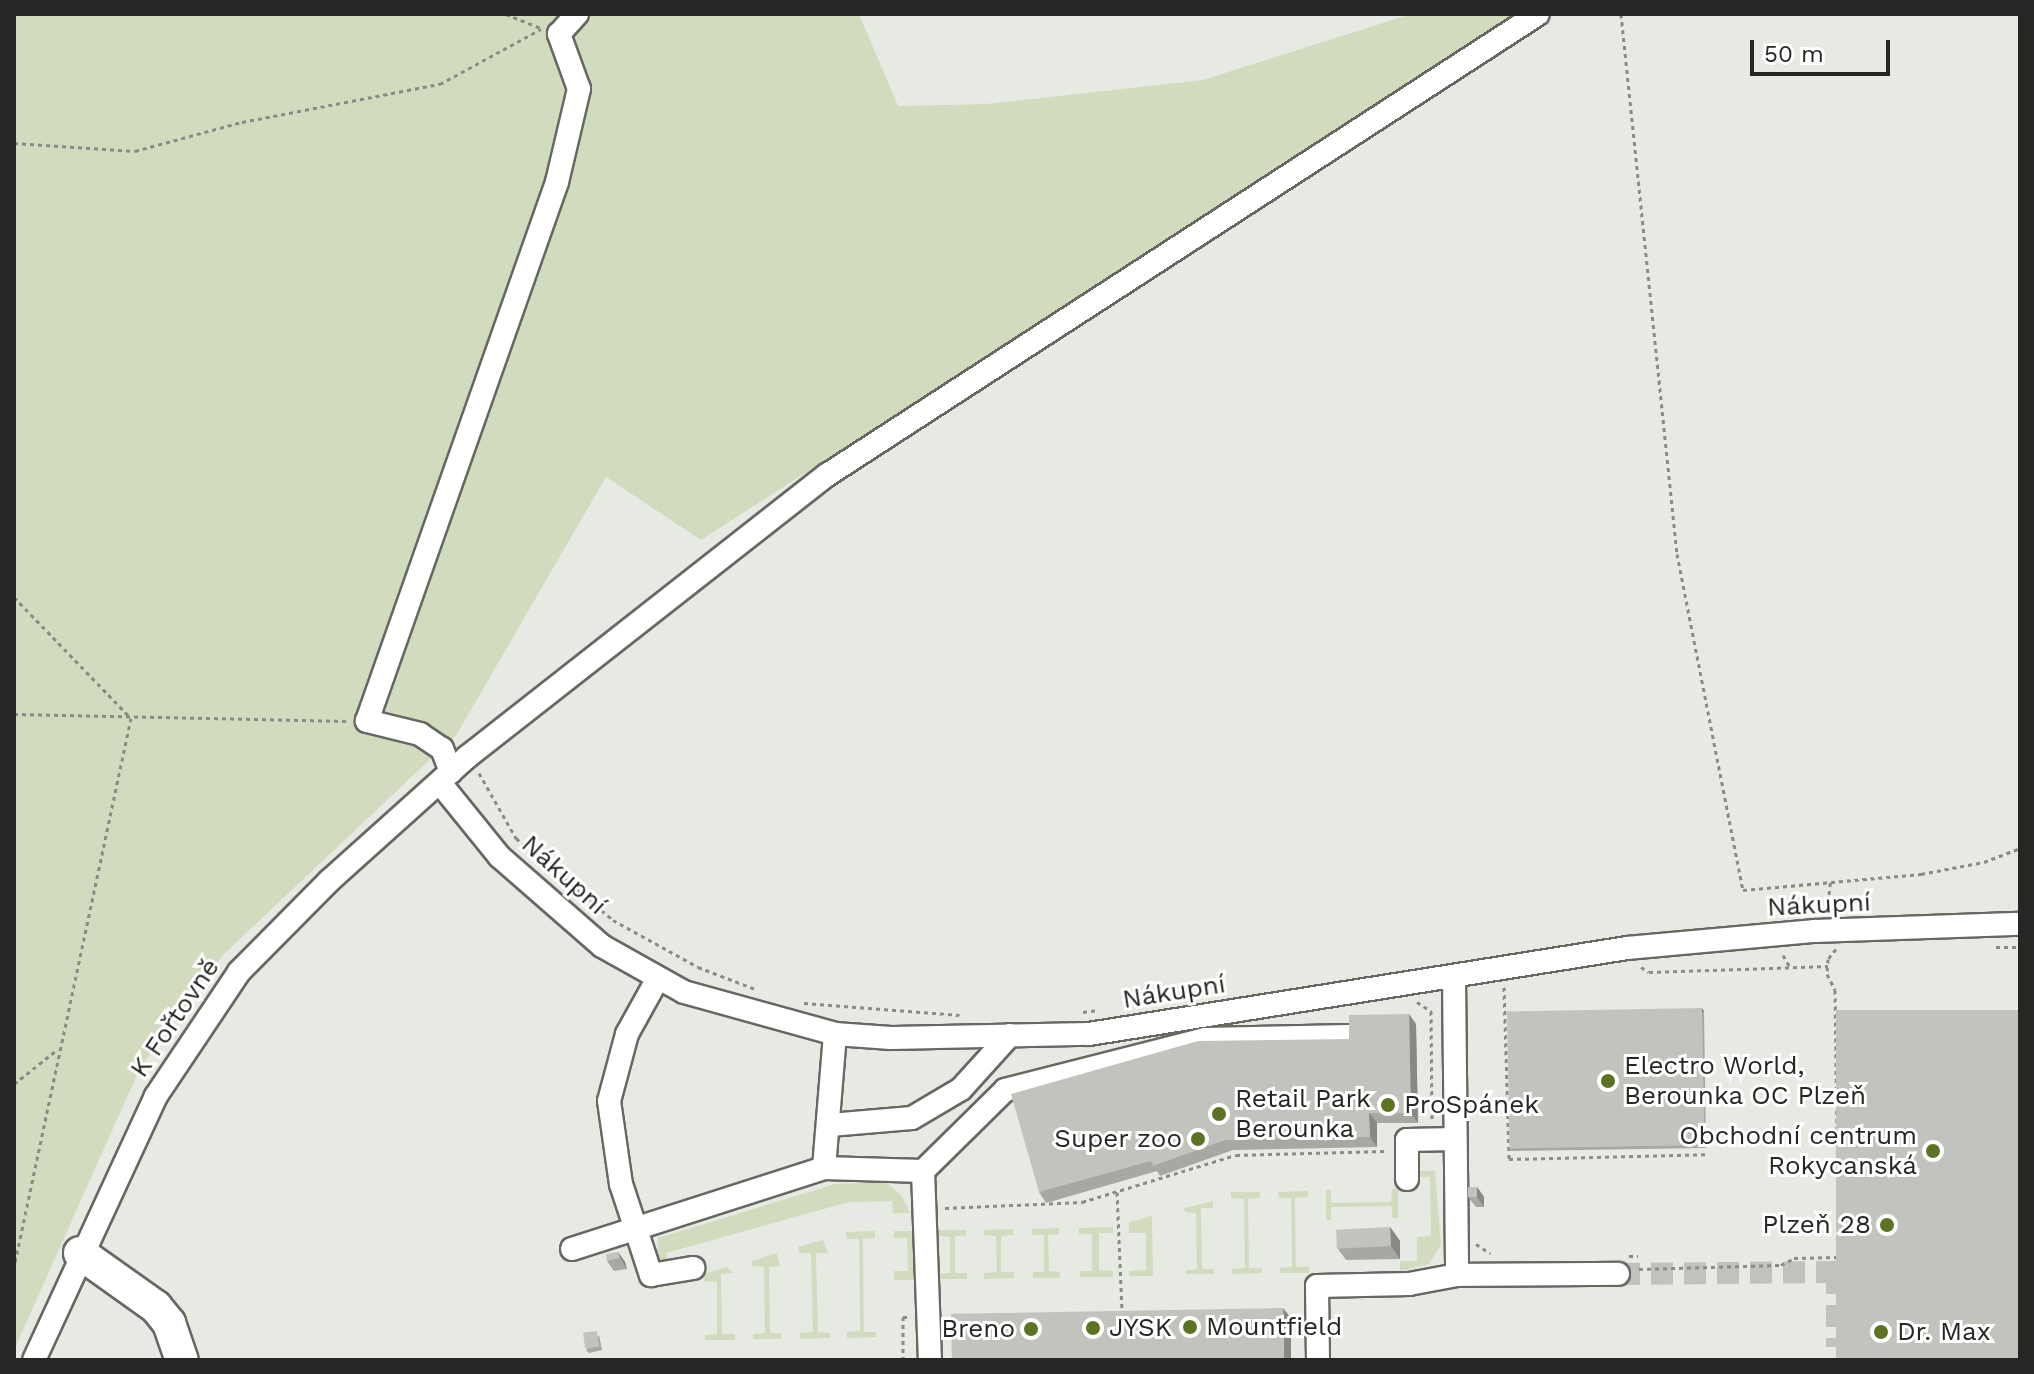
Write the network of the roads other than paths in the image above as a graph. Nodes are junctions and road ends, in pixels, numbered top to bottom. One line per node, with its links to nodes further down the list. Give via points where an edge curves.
1 (577, 14): 3 (street, Nákupní, via 550,31 579,89 557,182 367,721 420,734 442,749)
2 (1538, 14): 3 (street, K Fořtovně, via 827,475)
3 (453, 771): 6 (street, Nákupní, via 500,857 602,946); 17 (street, K Fořtovně, via 329,881 239,972 156,1096)
4 (2009, 925): 5 (street, Nákupní, via 1815,931 1627,948)
5 (1454, 977): 8 (street, Nákupní, via 1089,1034); 11 (street)
6 (658, 978): 7 (street, Nákupní, via 698,996); 15 (street, via 627,1034 609,1101 621,1184)
7 (835, 1034): 8 (street, Nákupní); 10 (street)
8 (1010, 1035): 10 (street, via 961,1089 912,1118)
9 (1349, 1036): 13 (street, via 1205,1039 1005,1090)
10 (830, 1125): 12 (street)
11 (1455, 1139): 14 (street, via 1407,1140); 20 (street)
12 (824, 1168): 13 (street); 15 (street)
13 (923, 1171): 23 (street)
14 (1407, 1179)
15 (634, 1227): 16 (street); 19 (street, via 651,1275)
16 (572, 1249)
17 (80, 1253): 21 (street, K Fořtovně); 22 (highway, via 156,1307 169,1323)
18 (1627, 1266): 20 (street)
19 (693, 1268)
20 (1457, 1275): 24 (street, via 1409,1284 1317,1286)
21 (34, 1360)
22 (182, 1360)
23 (930, 1360)
24 (1318, 1360)

